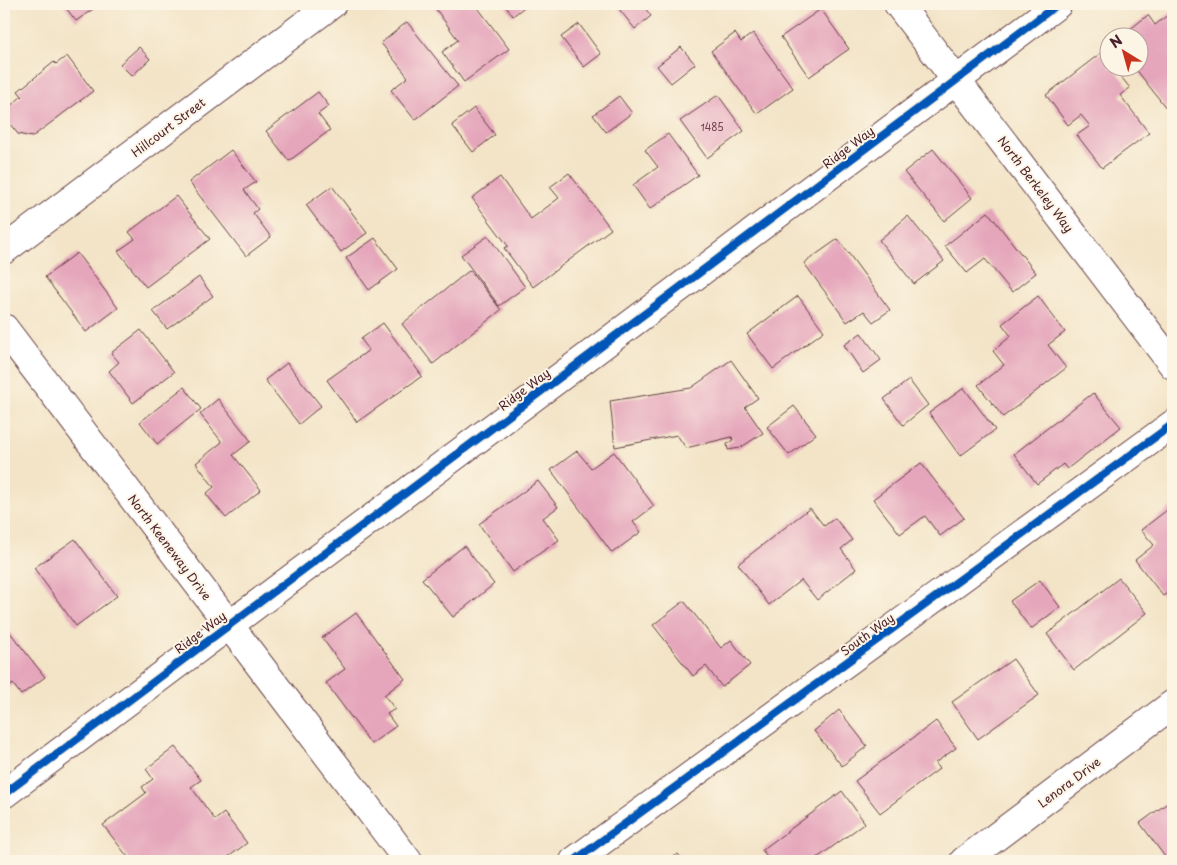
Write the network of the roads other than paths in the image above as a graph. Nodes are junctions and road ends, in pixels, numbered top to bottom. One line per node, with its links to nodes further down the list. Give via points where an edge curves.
1 (332, 4): 5 (street, Hillcourt Street)
2 (898, 4): 4 (street, North Berkeley Way)
3 (1058, 4): 4 (street, Ridge Way)
4 (956, 80): 7 (street, North Berkeley Way); 9 (street, Ridge Way)
5 (4, 250)
6 (4, 328): 9 (street, North Keeneway Drive)
7 (1173, 365)
8 (1173, 424): 13 (street, South Way)
9 (229, 624): 11 (street, Ridge Way); 12 (street, North Keeneway Drive)
10 (1173, 704): 14 (street, Lenora Drive)
11 (4, 794)
12 (408, 861)
13 (574, 861)
14 (964, 861)

